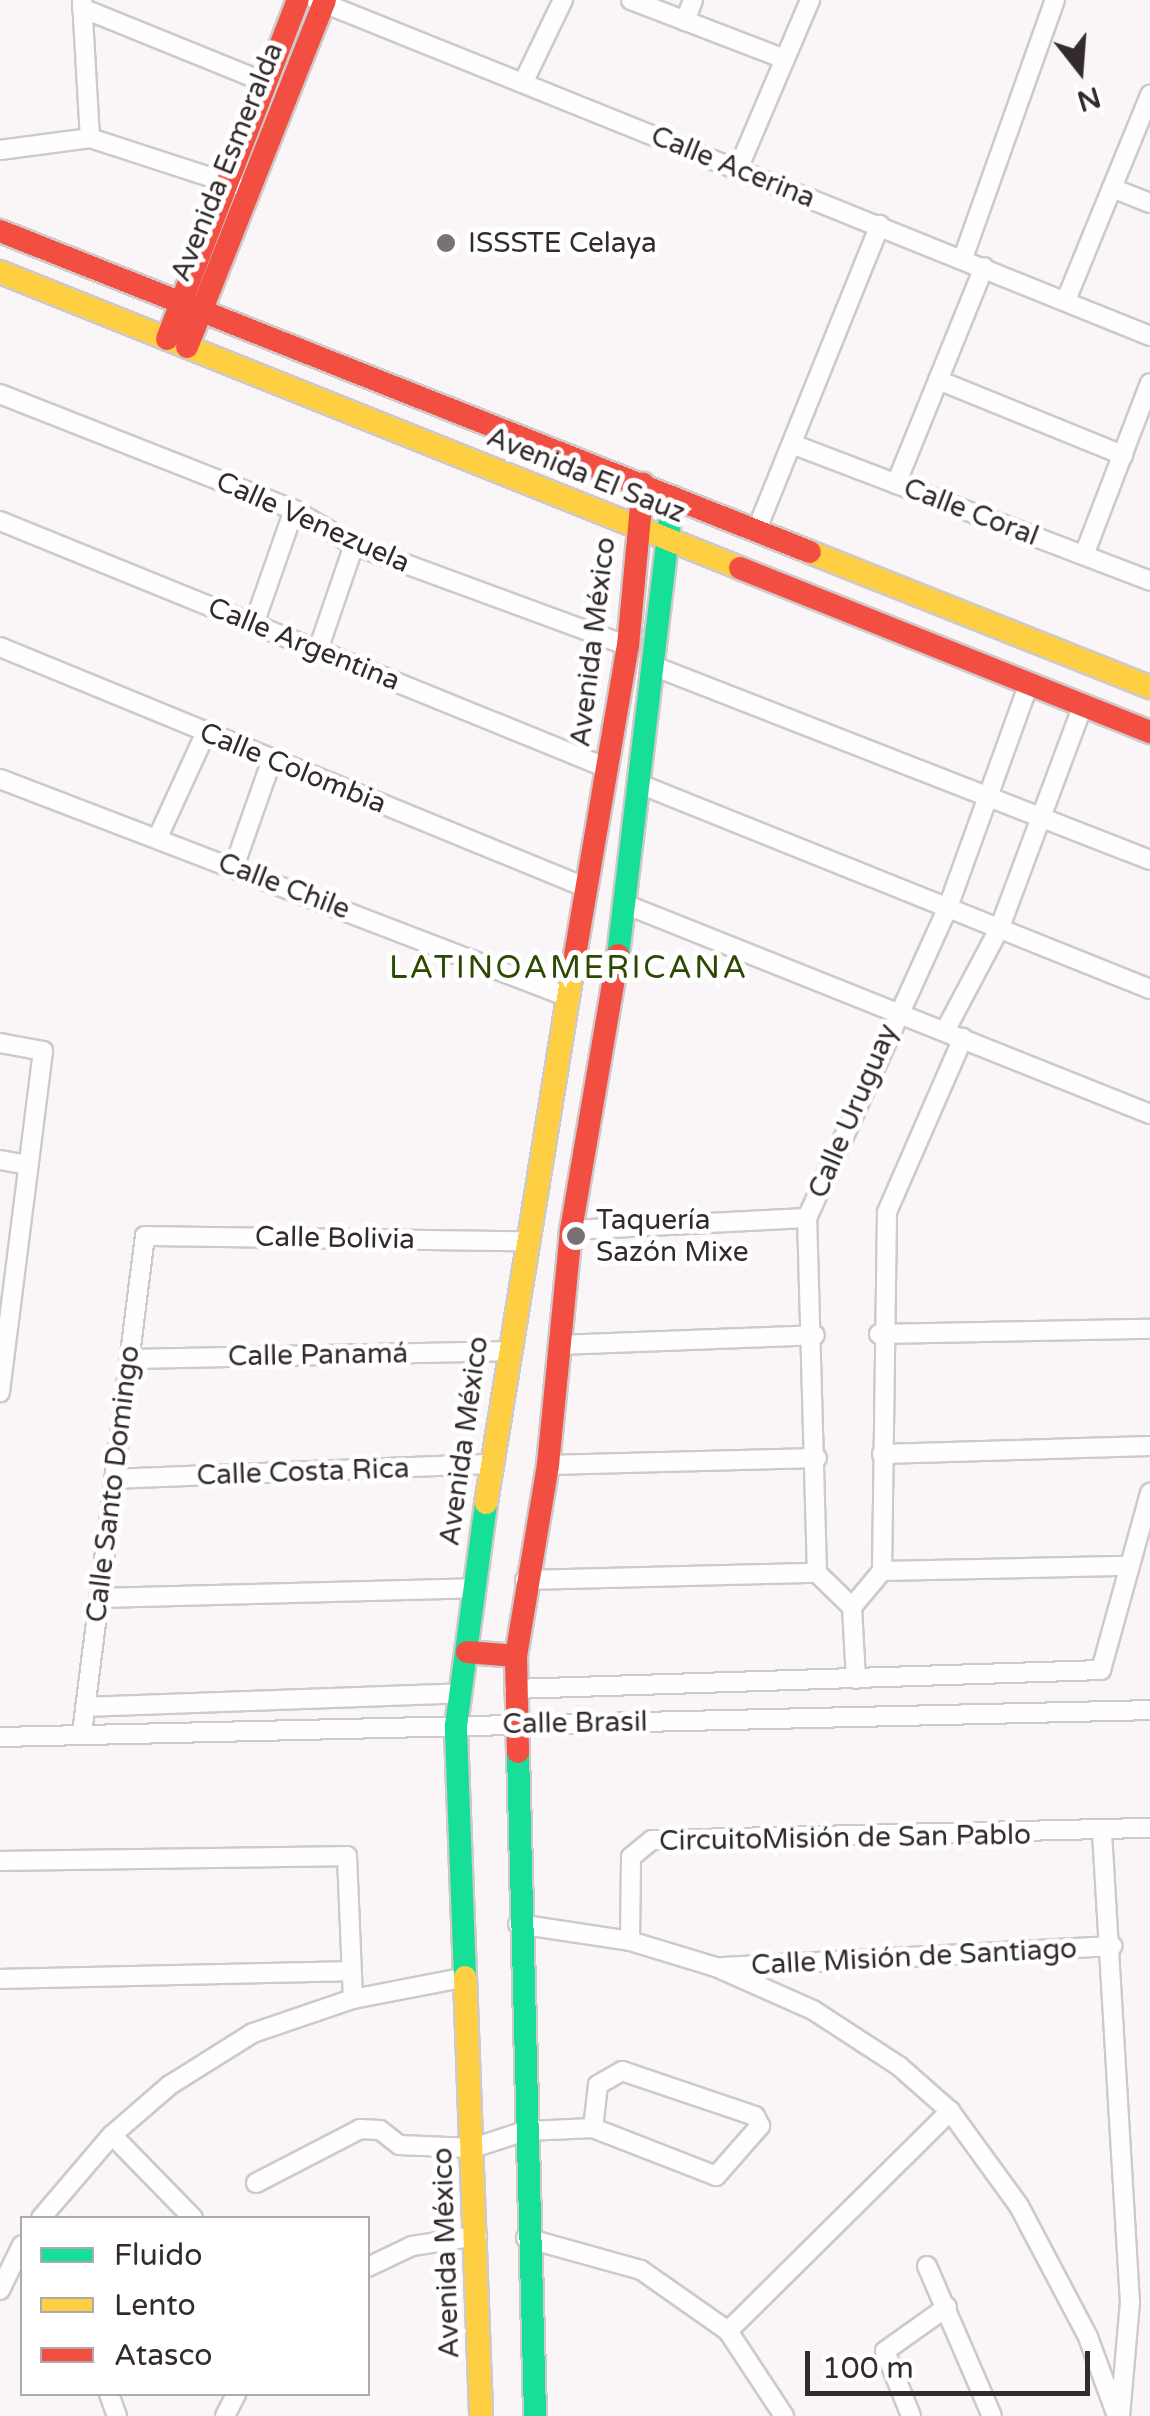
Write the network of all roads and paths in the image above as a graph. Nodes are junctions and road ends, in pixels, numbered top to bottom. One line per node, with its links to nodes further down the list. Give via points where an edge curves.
1 (298, 0): 11 (street, Avenida Esmeralda)
2 (563, 0): 12 (street)
3 (631, 0): 9 (street)
4 (693, 0): 9 (street)
5 (810, 0): 10 (street)
6 (1055, 0): 23 (street)
7 (321, 1): 12 (street, Calle Acerina); 18 (street, Avenida Esmeralda)
8 (82, 4): 11 (street); 14 (street)
9 (685, 21): 10 (street)
10 (785, 59): 16 (street)
11 (264, 82): 17 (street, Avenida Esmeralda)
12 (523, 83): 16 (street, Calle Acerina)
13 (1150, 96): 19 (street)
14 (90, 138): 15 (street); 17 (street)
15 (0, 150)
16 (738, 169): 21 (street, Calle Acerina)
17 (222, 184): 18 (street); 27 (street, Avenida Esmeralda)
18 (248, 186): 28 (street, Avenida Esmeralda)
19 (1112, 188): 20 (street); 26 (street)
20 (1150, 203)
21 (880, 225): 23 (street, Calle Acerina); 34 (street)
22 (0, 231): 27 (street, Avenida El Sauz)
23 (963, 258): 24 (street, Calle Acerina)
24 (984, 267): 26 (street, Calle Acerina); 31 (street)
25 (0, 272): 30 (street, Avenida El Sauz)
26 (1066, 300): 29 (street, Calle Acerina)
27 (176, 305): 28 (street, Avenida El Sauz); 30 (street, Avenida Esmeralda)
28 (199, 313): 30 (street, Avenida Esmeralda); 36 (street, Avenida El Sauz)
29 (1150, 336)
30 (177, 343): 41 (street, Avenida El Sauz)
31 (938, 380): 35 (street); 37 (street)
32 (1150, 383): 35 (street)
33 (0, 394): 39 (street, Calle Venezuela)
34 (792, 444): 37 (street, Calle Coral); 42 (street)
35 (1123, 455): 45 (street)
36 (643, 484): 38 (street, Avenida El Sauz); 41 (street, Avenida México)
37 (896, 484): 45 (street, Calle Coral)
38 (673, 497): 42 (street, Avenida El Sauz); 43 (street)
39 (294, 510): 44 (street, Calle Venezuela); 47 (street)
40 (0, 521): 47 (street, Calle Argentina)
41 (637, 528): 43 (street, Avenida El Sauz); 48 (street, Avenida México)
42 (757, 530): 53 (street, Avenida El Sauz)
43 (667, 540): 51 (street); 52 (street, Avenida El Sauz)
44 (354, 545): 48 (street, Calle Venezuela); 50 (street)
45 (1084, 555): 46 (street, Calle Coral)
46 (1150, 581)
47 (254, 624): 50 (street, Calle Argentina)
48 (628, 646): 58 (street, Avenida México)
49 (0, 647): 55 (street, Calle Colombia)
50 (318, 650): 58 (street, Calle Argentina)
51 (656, 667): 60 (street); 61 (street)
52 (1028, 686): 54 (street, Avenida El Sauz); 61 (street, Calle Uruguay)
53 (1150, 687)
54 (1083, 705): 56 (street, Avenida El Sauz); 62 (street, Calle Uruguay)
55 (206, 732): 57 (street, Calle Colombia); 63 (street)
56 (1150, 732)
57 (272, 759): 65 (street); 66 (street, Calle Colombia)
58 (607, 768): 66 (street, Avenida México)
59 (0, 779): 63 (street, Calle Chile)
60 (642, 785): 67 (street); 68 (street)
61 (988, 794): 62 (street); 68 (street, Calle Uruguay)
62 (1040, 816): 64 (street); 69 (street, Calle Uruguay)
63 (158, 837): 65 (street, Calle Chile)
64 (1150, 860)
65 (234, 866): 71 (street, Calle Chile)
66 (587, 888): 71 (street, Avenida México)
67 (626, 905): 72 (street); 79 (street)
68 (948, 907): 69 (street); 72 (street, Calle Uruguay)
69 (1000, 927): 70 (street); 73 (street, Calle Uruguay)
70 (1150, 989)
71 (568, 997): 81 (street, Avenida México)
72 (896, 1010): 73 (street); 78 (street, Calle Uruguay)
73 (954, 1034): 75 (street); 84 (street, Calle Uruguay, via 887,1212)
74 (0, 1043): 77 (street, via 43,1051)
75 (1150, 1114)
76 (0, 1160): 77 (street)
77 (28, 1165): 82 (street)
78 (806, 1218): 79 (street); 85 (street, Calle Uruguay)
79 (571, 1230): 86 (street)
80 (145, 1236): 81 (street, Calle Bolivia); 88 (street, Calle Santo Domingo)
81 (526, 1241): 87 (street, Avenida México)
82 (7, 1280): 89 (street)
83 (1150, 1329): 84 (street)
84 (879, 1334): 91 (street, Calle Uruguay)
85 (815, 1336): 86 (street); 92 (street, Calle Uruguay)
86 (558, 1345): 94 (street)
87 (506, 1351): 88 (street, Calle Panamá); 93 (street, Avenida México)
88 (130, 1359): 95 (street, Calle Santo Domingo)
89 (0, 1392)
90 (1150, 1446): 91 (street)
91 (882, 1454): 98 (street, Calle Uruguay)
92 (817, 1458): 94 (street); 99 (street, Calle Uruguay)
93 (491, 1464): 95 (street, Calle Costa Rica); 101 (street, Avenida México)
94 (548, 1466): 100 (street)
95 (114, 1479): 102 (street, Calle Santo Domingo)
96 (1150, 1493): 97 (street)
97 (1128, 1566): 98 (street); 106 (street, via 1101,1670)
98 (882, 1571): 103 (street)
99 (818, 1573): 100 (street); 103 (street)
100 (525, 1580): 105 (street)
101 (474, 1588): 102 (street); 104 (street, Avenida México)
102 (99, 1598): 109 (street, Calle Santo Domingo)
103 (852, 1607): 106 (street)
104 (467, 1652): 105 (street); 108 (street, Avenida México)
105 (516, 1656): 107 (street)
106 (856, 1679): 107 (street)
107 (514, 1689): 111 (street)
108 (461, 1693): 109 (street); 112 (street, Avenida México)
109 (85, 1707): 113 (street, Calle Santo Domingo)
110 (1150, 1710): 111 (street, Calle Brasil)
111 (513, 1725): 112 (street, Calle Brasil); 118 (street)
112 (456, 1726): 113 (street, Calle Brasil); 123 (street, Avenida México)
113 (82, 1732): 114 (street, Calle Brasil)
114 (0, 1737)
115 (1150, 1828): 116 (street, CircuitoMisión de San Pablo)
116 (1102, 1832): 119 (street, CircuitoMisión de San Pablo, via 652,1840 631,1857); 120 (street)
117 (0, 1861): 122 (street, via 348,1856)
118 (518, 1924): 119 (street); 128 (street)
119 (630, 1942): 121 (street)
120 (1112, 1946): 121 (street, Calle Misión de Santiago); 147 (street, via 1130,2302)
121 (716, 1967): 126 (street, via 813,2010 898,2066)
122 (348, 1972): 124 (street); 125 (street)
123 (466, 1977): 125 (street); 130 (street, Avenida México)
124 (0, 1979)
125 (353, 1999): 129 (street, via 254,2033 170,2086)
126 (950, 2112): 141 (street); 147 (street, via 1020,2206 1088,2337)
127 (593, 2128): 127 (street, via 598,2085 622,2071 755,2116 760,2126 716,2176); 128 (street)
128 (524, 2131): 130 (street); 135 (street)
129 (112, 2135): 132 (street); 133 (street)
130 (473, 2148): 131 (street, via 399,2145 380,2130 360,2129); 134 (street, Avenida México)
131 (256, 2182)
132 (43, 2216)
133 (191, 2216)
134 (477, 2236): 137 (street, via 412,2246); 142 (street, Avenida México)
135 (526, 2238): 141 (street, via 641,2270); 143 (street)
136 (20, 2249): 139 (street)
137 (370, 2265)
138 (927, 2266): 140 (street)
139 (0, 2290)
140 (947, 2307): 145 (street, via 885,2351); 146 (street)
141 (728, 2331): 144 (street)
142 (480, 2416)
143 (535, 2416)
144 (784, 2416)
145 (911, 2416)
146 (992, 2416)
147 (1119, 2416)

